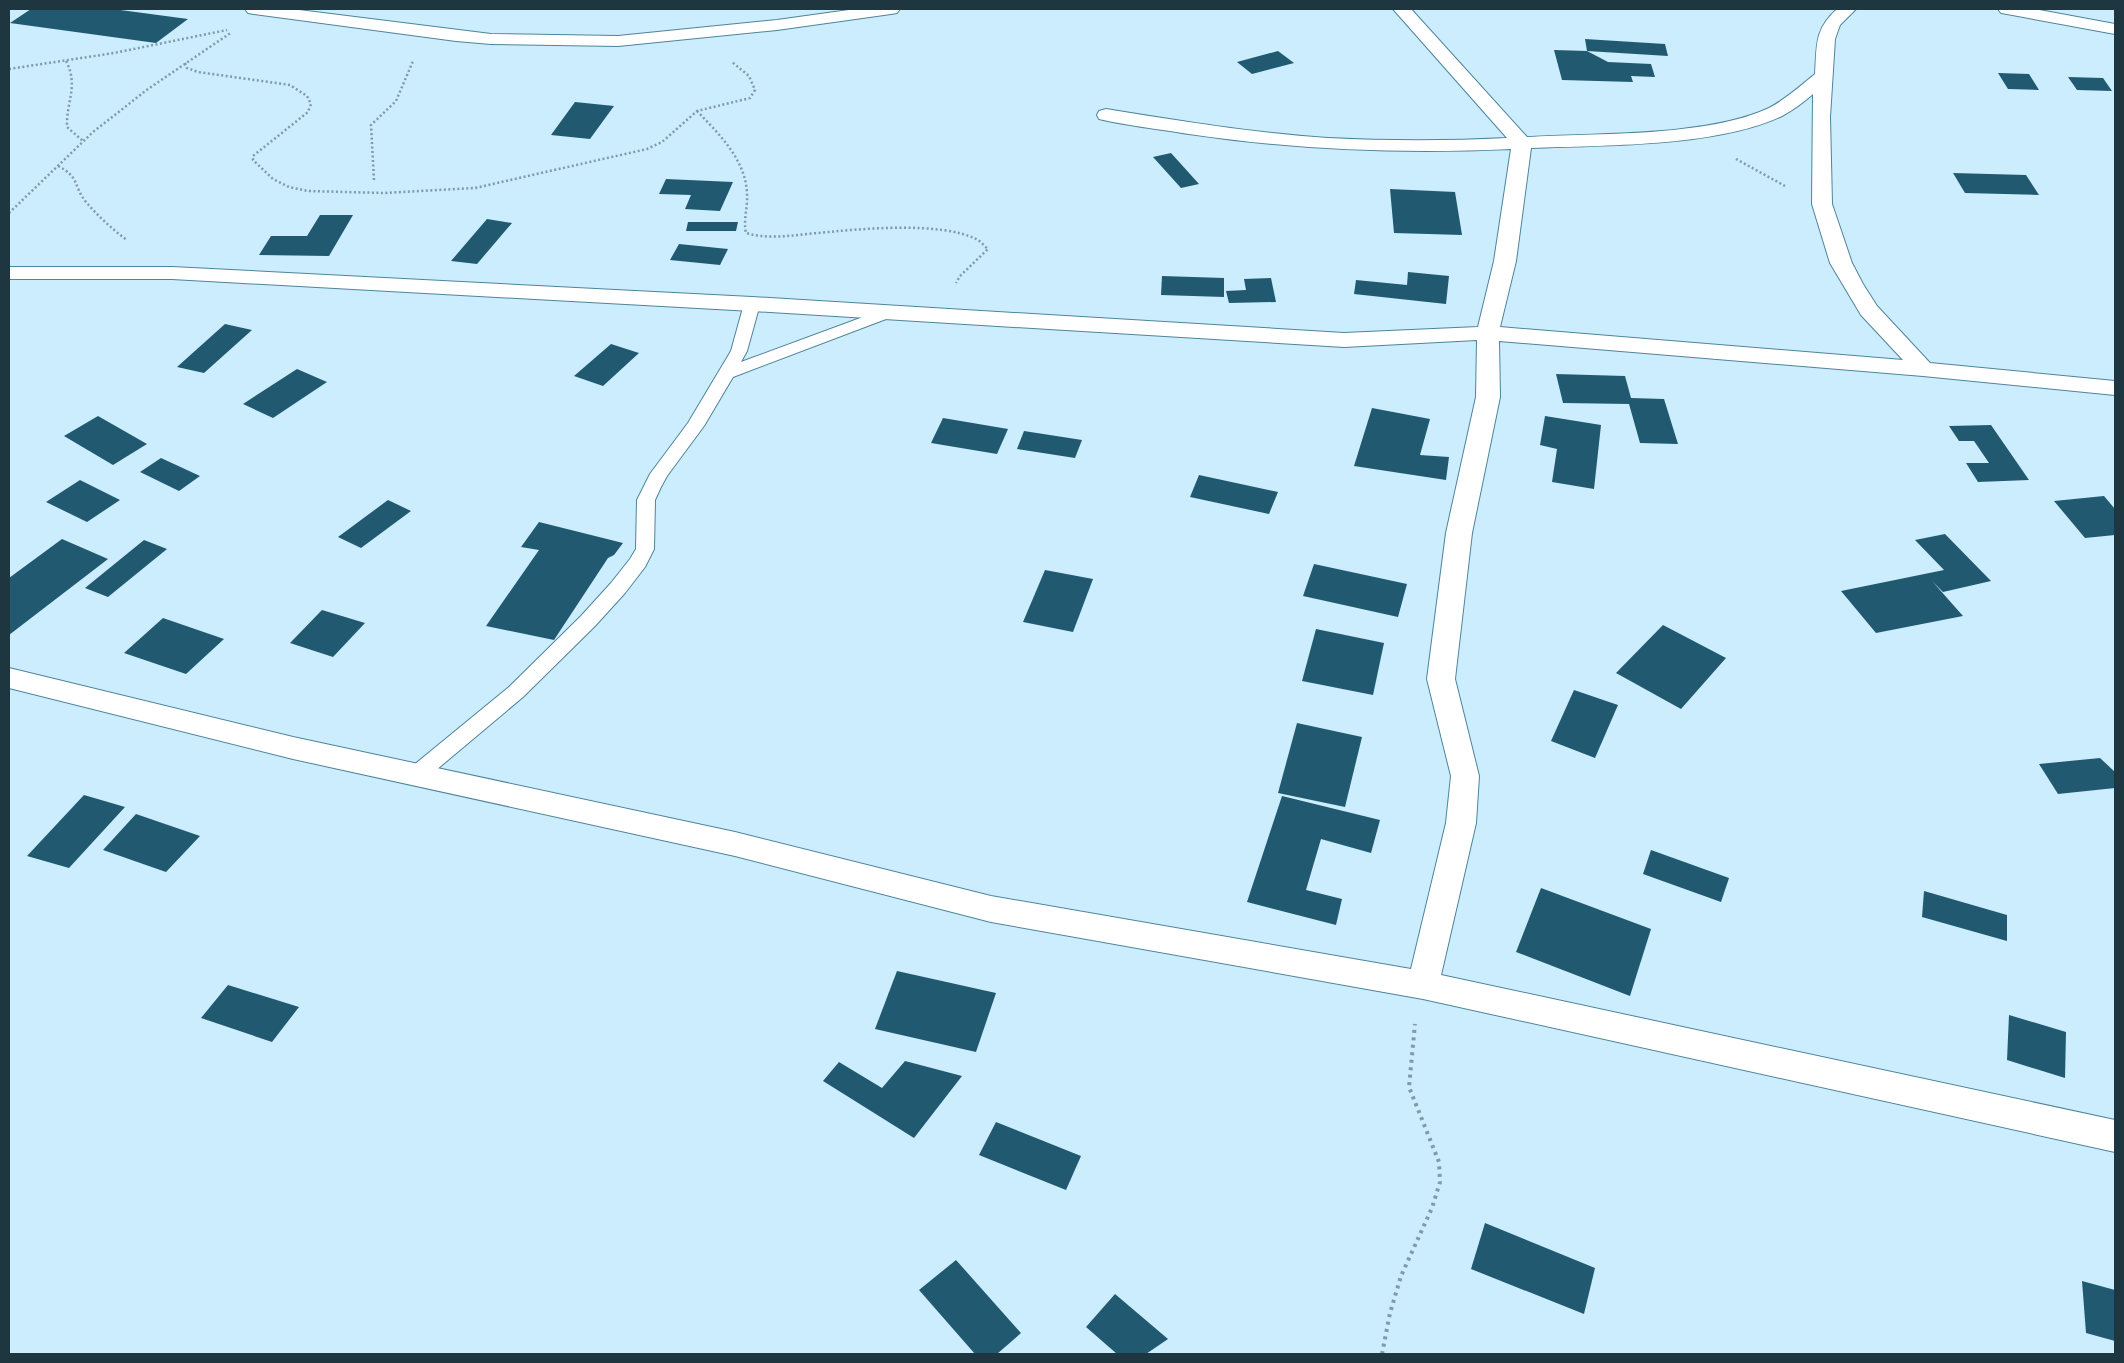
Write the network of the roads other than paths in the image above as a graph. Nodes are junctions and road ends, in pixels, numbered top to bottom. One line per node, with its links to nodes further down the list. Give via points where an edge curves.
1 (254, 9): 2 (street, via 492,39 618,41 777,25)
2 (891, 9)
3 (1402, 9): 9 (street)
4 (1847, 9): 7 (street, via 1832,23 1826,39)
5 (2007, 9): 6 (street)
6 (2115, 29)
7 (1822, 77): 9 (street, via 1784,107 1769,114 1696,132); 14 (street, via 1822,204 1842,263 1868,310)
8 (1106, 115): 9 (street, via 1271,139 1360,145)
9 (1522, 143): 13 (street, via 1505,262)
10 (9, 273): 11 (street, via 172,273)
11 (752, 304): 12 (street); 15 (lane, via 739,351)
12 (888, 312): 13 (street, via 1344,340); 15 (lane)
13 (1488, 333): 14 (street); 19 (street, via 1488,397 1460,533 1442,678 1465,776 1461,823)
14 (1923, 369): 16 (street)
15 (726, 374): 18 (lane, via 695,426 652,487 646,500 645,549 618,588 516,692)
16 (2115, 388)
17 (9, 678): 18 (street)
18 (416, 775): 19 (street, via 735,844 991,909)
19 (1423, 986): 20 (street)
20 (2115, 1136)

